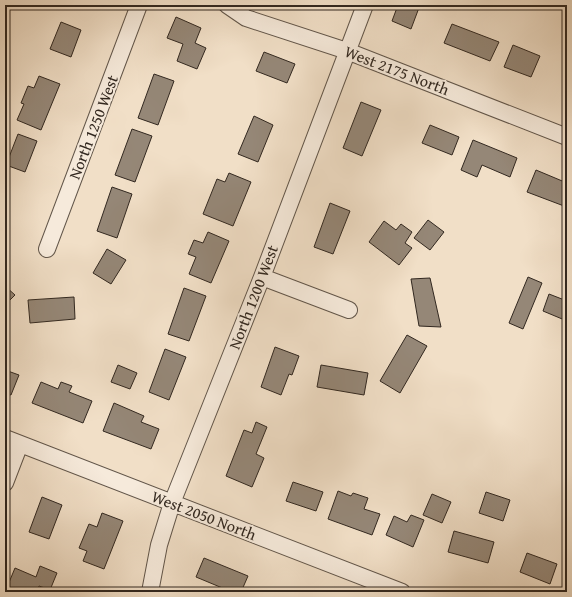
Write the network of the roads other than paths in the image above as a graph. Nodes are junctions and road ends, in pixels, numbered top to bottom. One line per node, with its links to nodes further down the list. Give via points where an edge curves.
1 (139, 5): 6 (street, North 1250 West)
2 (227, 5): 4 (street, West 2175 North, via 246,18)
3 (365, 5): 4 (street, North 1200 West)
4 (347, 51): 5 (street, West 2175 North); 7 (street, North 1200 West)
5 (567, 136)
6 (47, 249)
7 (262, 277): 8 (street); 12 (street, North 1200 West)
8 (349, 310)
9 (5, 438): 10 (street, West 2050 North)
10 (20, 444): 11 (street); 12 (street, West 2050 North)
11 (5, 483)
12 (172, 503): 13 (street, North 1200 West, via 159,545); 14 (street, West 2050 North)
13 (150, 592)
14 (402, 592)

